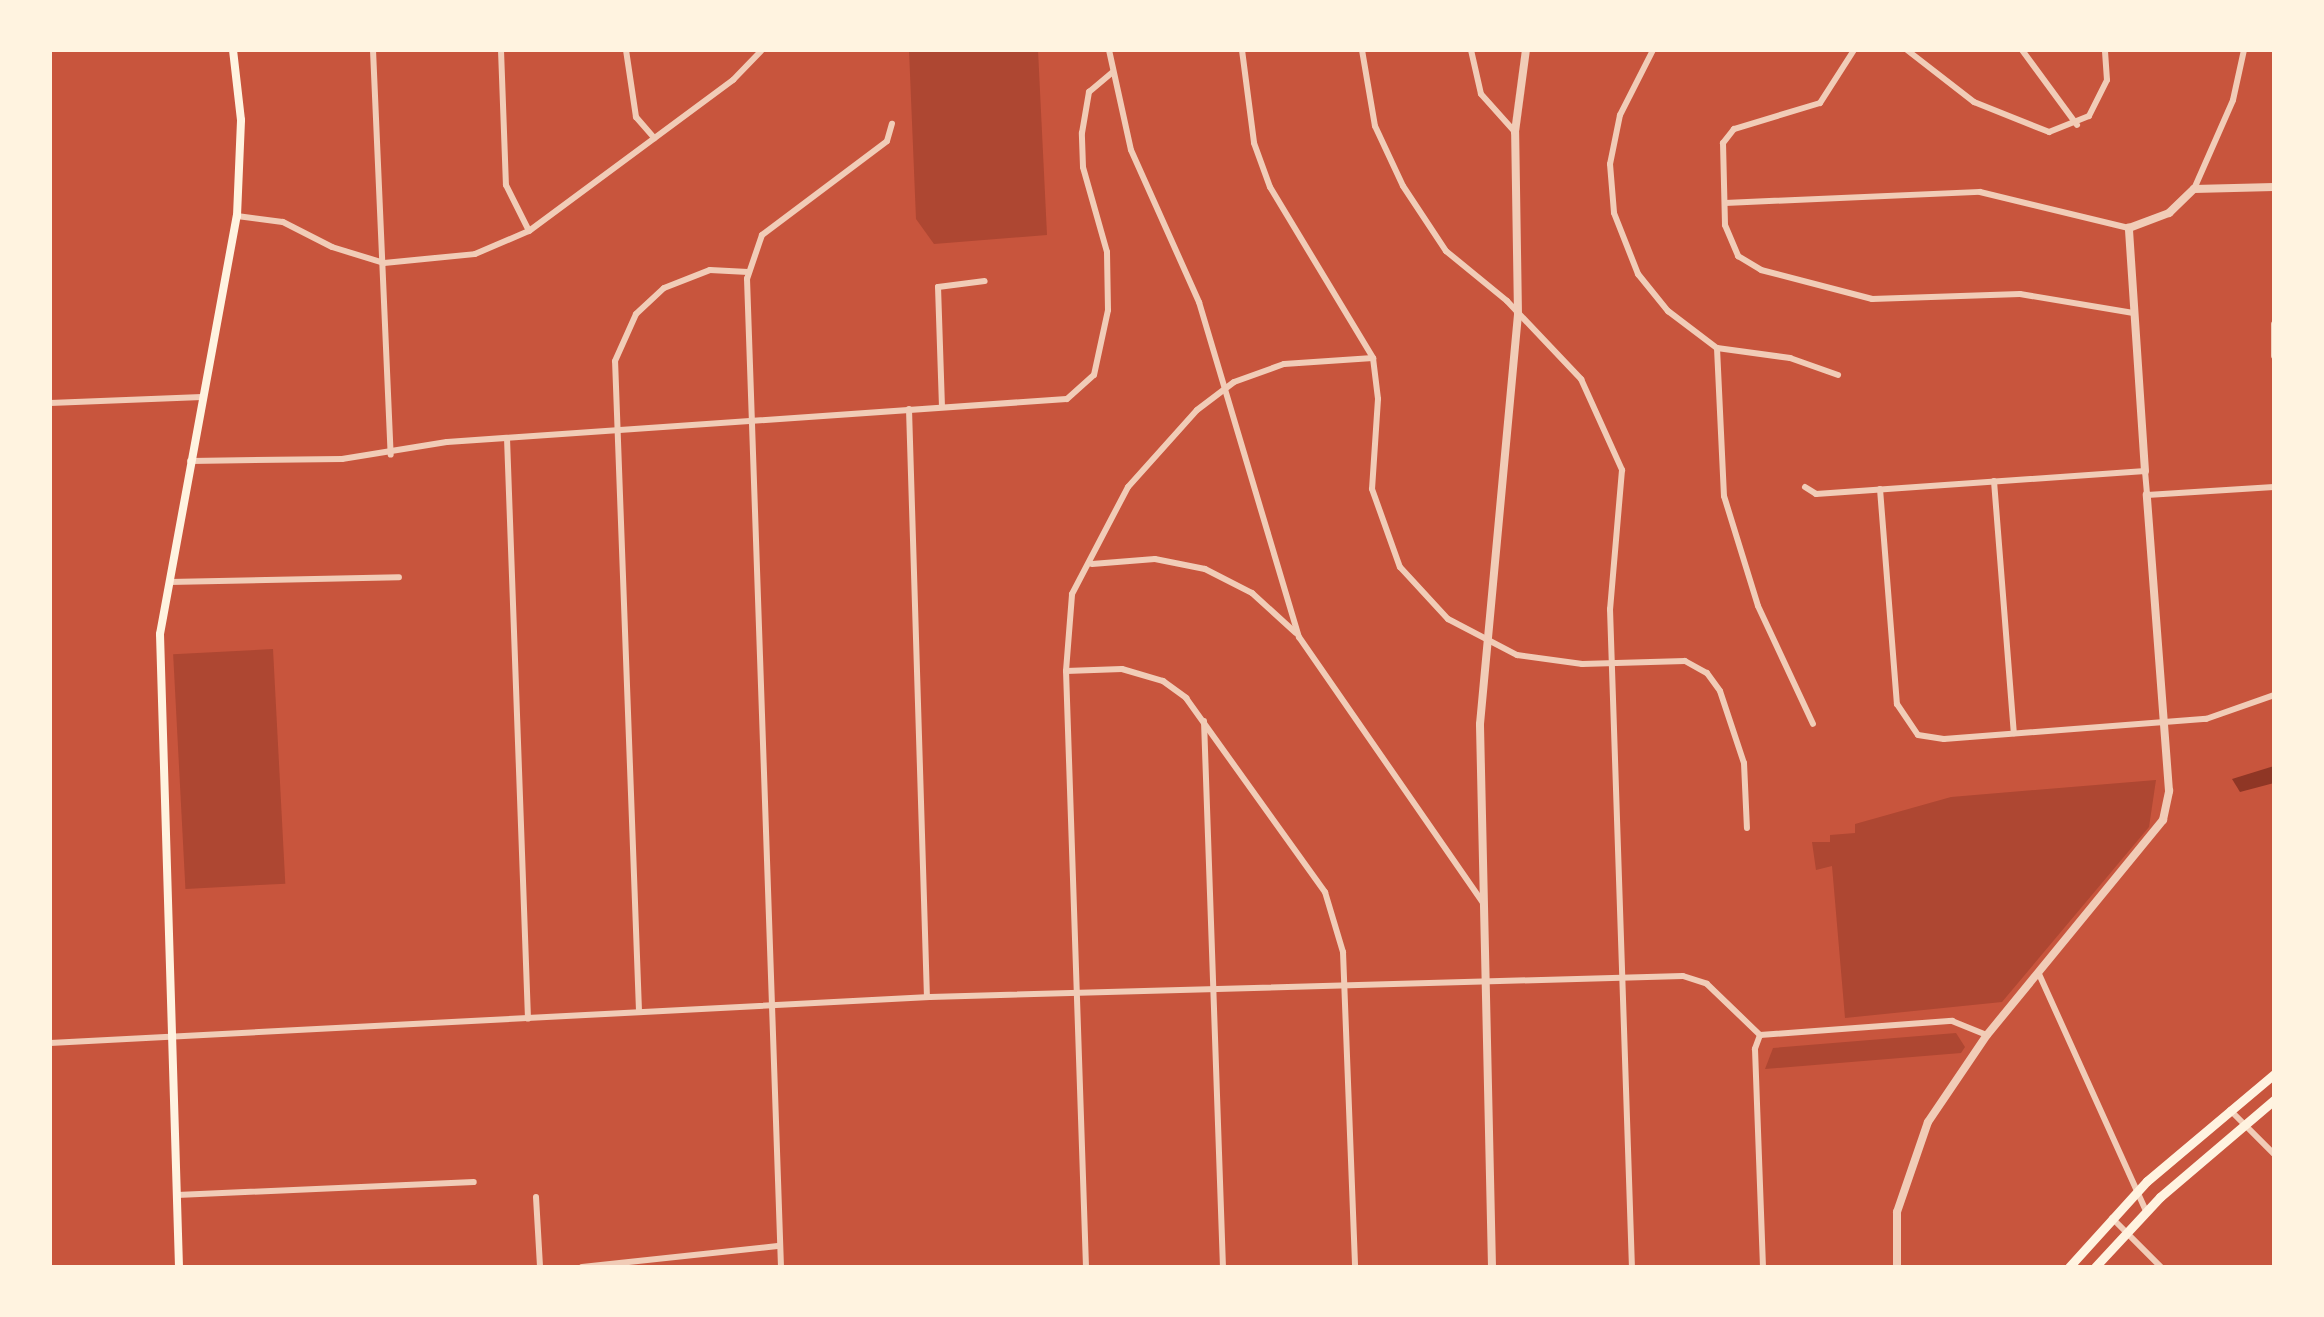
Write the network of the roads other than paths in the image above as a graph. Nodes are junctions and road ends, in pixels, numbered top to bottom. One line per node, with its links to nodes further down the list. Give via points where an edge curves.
1 (233, 50): 25 (main road, via 240,120)
2 (373, 50): 28 (street)
3 (501, 50): 27 (street, via 506,185)
4 (626, 50): 21 (street, via 636,116)
5 (762, 50): 21 (street, via 734,80)
6 (1110, 50): 17 (street)
7 (1242, 50): 36 (street, via 1254,142 1270,187)
8 (1362, 50): 32 (street, via 1375,126 1403,186 1446,251)
9 (1471, 50): 20 (street, via 1481,94)
10 (1526, 50): 20 (street)
11 (1653, 50): 34 (street, via 1616,131 1614,213 1646,287)
12 (1854, 50): 24 (street, via 1820,103 1727,136 1721,152)
13 (1908, 50): 19 (street, via 1935,76 2010,120 2049,132)
14 (2022, 50): 19 (street)
15 (2105, 50): 19 (street, via 2102,97)
16 (2244, 50): 23 (street, via 2232,100)
17 (1113, 72): 38 (street, via 1131,150 1199,302); 41 (street, via 1089,92 1082,132 1083,167 1107,252 1110,290 1094,375 1082,390 1056,402)
18 (892, 124): 29 (street, via 887,141 777,219 762,235)
19 (2077, 125)
20 (1515, 132): 32 (street)
21 (654, 138): 27 (street)
22 (2274, 188): 23 (street)
23 (2194, 189): 26 (street, via 2160,218)
24 (1725, 203): 26 (street, via 1980,192); 31 (street, via 1738,256 1761,270 1842,294 2020,294)
25 (237, 216): 28 (street, via 283,222); 39 (main road)
26 (2129, 228): 31 (street)
27 (529, 231): 28 (street, via 452,260)
28 (384, 263): 46 (street)
29 (748, 272): 43 (street); 44 (street, via 686,277 636,314 616,361)
30 (985, 281): 41 (street, via 938,286)
31 (2133, 313): 48 (street)
32 (1518, 315): 58 (street); 59 (street, via 1581,379 1622,470 1610,609)
33 (2273, 324): 35 (street)
34 (1717, 348): 37 (street, via 1790,358); 64 (street, via 1724,496 1758,606)
35 (2274, 356)
36 (1373, 358): 38 (street, via 1294,362); 58 (street, via 1378,399 1370,473 1385,537 1425,598)
37 (1838, 375)
38 (1226, 388): 54 (street, via 1140,469); 57 (street)
39 (202, 398): 40 (street); 47 (main road)
40 (50, 403)
41 (942, 407): 42 (street)
42 (910, 409): 43 (street); 74 (street)
43 (750, 420): 44 (street); 75 (street)
44 (618, 429): 45 (street); 76 (street)
45 (507, 438): 46 (street); 77 (street)
46 (391, 455): 47 (street)
47 (188, 461): 56 (main road)
48 (2145, 471): 49 (street); 53 (street)
49 (1994, 481): 52 (street); 65 (street)
50 (1805, 487): 52 (street, via 1816,494)
51 (2274, 487): 53 (street)
52 (1880, 488): 65 (street, via 1896,704 1911,731 1938,740)
53 (2146, 495): 63 (street)
54 (1090, 564): 57 (street, via 1155,558 1205,569 1252,593); 60 (street, via 1072,594)
55 (399, 577): 56 (street)
56 (169, 582): 80 (main road, via 159,694)
57 (1299, 637): 67 (street)
58 (1488, 645): 59 (street, via 1550,662); 67 (street, via 1480,724)
59 (1613, 663): 66 (street, via 1685,661 1712,678 1744,764); 69 (street)
60 (1066, 671): 62 (street, via 1122,669 1163,681); 73 (street)
61 (2274, 694): 63 (street, via 2206,719)
62 (1204, 720): 71 (street, via 1325,892 1338,920); 72 (street)
63 (2162, 722): 65 (street); 68 (street, via 2168,790 2156,836)
64 (1813, 724)
65 (2014, 734)
66 (1747, 828)
67 (1485, 905): 70 (street)
68 (2039, 974): 79 (street); 89 (street)
69 (1622, 977): 70 (street); 78 (street, via 1699,979); 103 (street)
70 (1482, 981): 71 (street); 102 (street)
71 (1345, 986): 72 (street); 101 (street)
72 (1214, 990): 73 (street); 100 (street)
73 (1077, 994): 74 (street); 99 (street)
74 (927, 997): 75 (street)
75 (772, 1004): 76 (street); 94 (street)
76 (639, 1011): 77 (street)
77 (528, 1019): 80 (street)
78 (1760, 1035): 79 (street, via 1952,1021); 104 (street)
79 (1987, 1035): 105 (street, via 1912,1158 1897,1212)
80 (170, 1038): 81 (street); 88 (main road)
81 (50, 1043)
82 (2274, 1074): 84 (main road)
83 (2274, 1100): 85 (main road)
84 (2229, 1109): 85 (street); 89 (main road)
85 (2243, 1124): 86 (street); 91 (main road)
86 (2274, 1154)
87 (474, 1182): 88 (street)
88 (176, 1194): 95 (main road)
89 (2134, 1194): 91 (street); 92 (main road)
90 (536, 1197): 96 (street)
91 (2146, 1211): 93 (main road)
92 (2111, 1217): 93 (street); 106 (main road)
93 (2125, 1232): 107 (main road); 108 (street)
94 (780, 1246): 97 (street); 98 (street)
95 (179, 1267)
96 (540, 1267)
97 (582, 1267)
98 (781, 1267)
99 (1086, 1267)
100 (1223, 1267)
101 (1355, 1267)
102 (1492, 1267)
103 (1632, 1267)
104 (1763, 1267)
105 (1897, 1267)
106 (2069, 1267)
107 (2096, 1267)
108 (2161, 1267)

